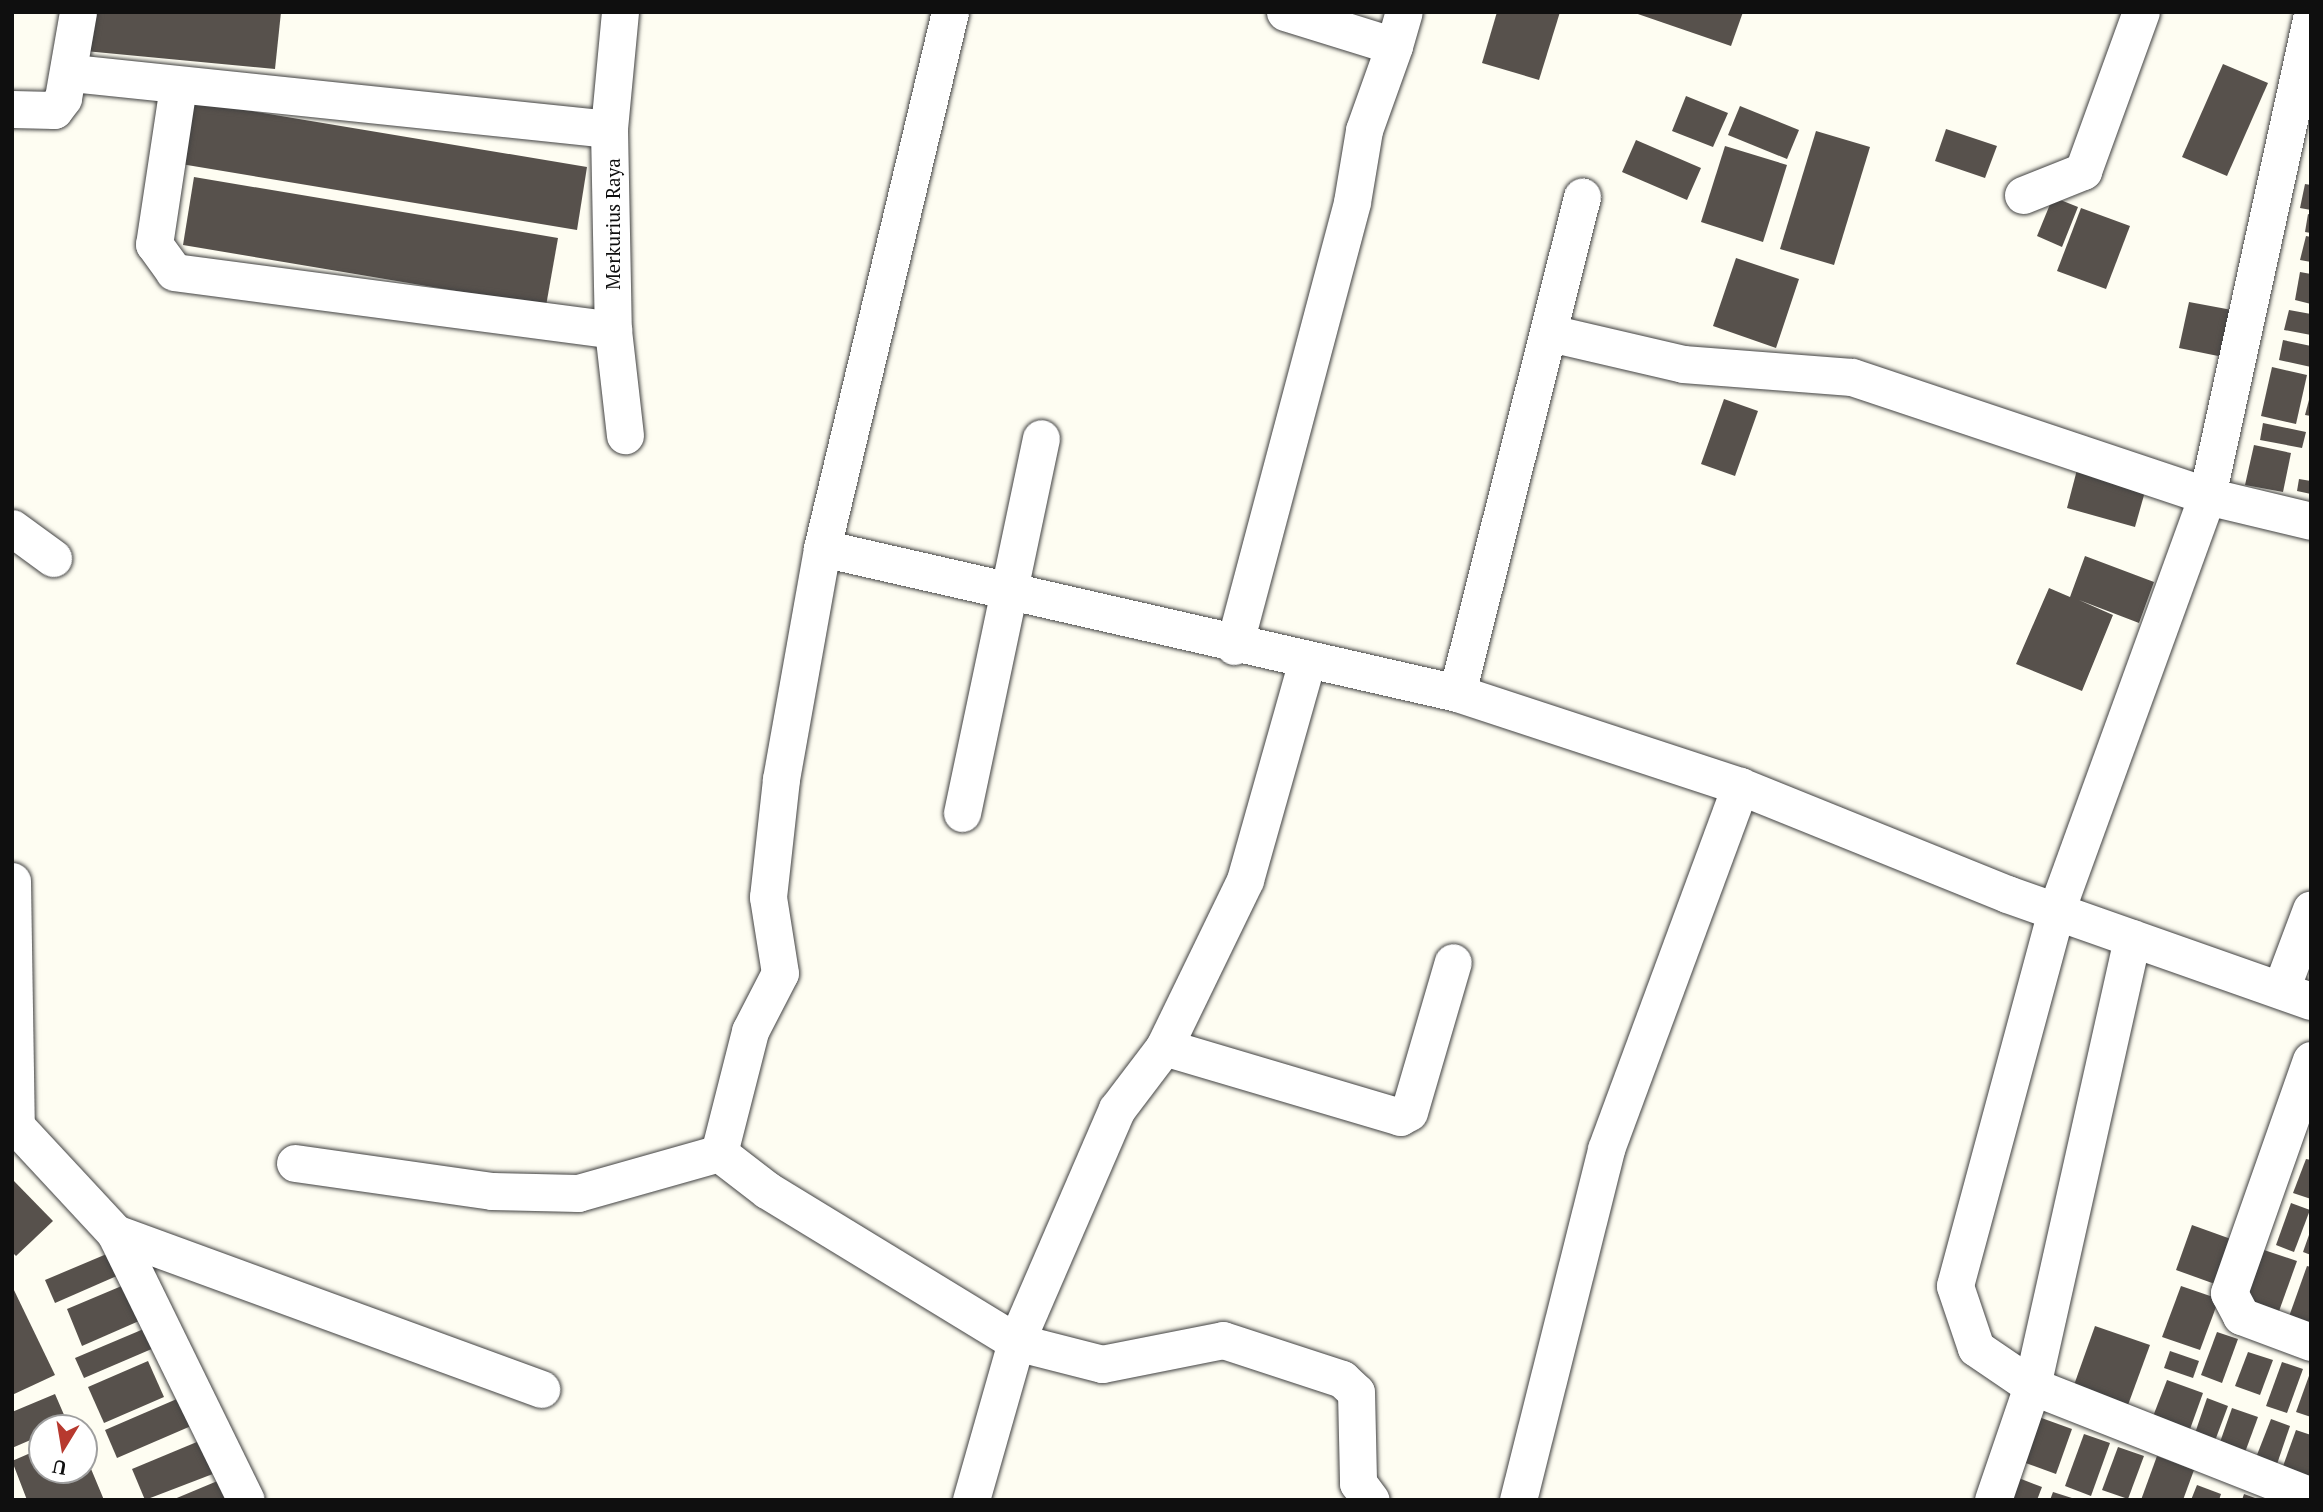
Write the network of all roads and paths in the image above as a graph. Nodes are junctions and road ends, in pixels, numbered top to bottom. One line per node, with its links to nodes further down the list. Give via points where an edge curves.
1 (78, 12): 8 (street)
2 (620, 12): 11 (street, Merkurius Raya)
3 (950, 12): 21 (street)
4 (1285, 12): 7 (street)
5 (2141, 12): 12 (street, via 2082,171)
6 (2311, 19): 18 (street)
7 (1399, 29): 24 (street, via 1364,130 1352,202)
8 (72, 73): 9 (street); 10 (street, via 54,110)
9 (178, 86): 11 (street); 14 (street, via 154,244 174,272)
10 (12, 109)
11 (609, 129): 14 (street, Merkurius Raya)
12 (2023, 195)
13 (1582, 197): 15 (street)
14 (613, 330): 16 (street, Merkurius Raya)
15 (1550, 333): 18 (street, via 1683,364 1852,377); 26 (street)
16 (625, 435)
17 (1041, 439): 23 (street)
18 (2207, 496): 19 (street); 31 (street)
19 (2311, 521)
20 (12, 528): 22 (street)
21 (822, 548): 23 (street); 39 (street, via 768,897 780,973 750,1031)
22 (53, 558)
23 (1013, 593): 24 (street); 28 (street)
24 (1234, 646): 25 (street)
25 (1307, 661): 26 (street); 35 (street, via 1245,880)
26 (1457, 693): 27 (street)
27 (1740, 786): 31 (street); 50 (street, via 1606,1149)
28 (962, 813)
29 (12, 881): 37 (street)
30 (2311, 909): 34 (street)
31 (2056, 911): 32 (street); 44 (street, via 1955,1286 1976,1348)
32 (2132, 938): 34 (street); 44 (street)
33 (1452, 962): 35 (street, via 1409,1112 1400,1117)
34 (2296, 995)
35 (1164, 1046): 42 (street, via 1116,1109)
36 (2311, 1060): 38 (street)
37 (14, 1125): 41 (street)
38 (2297, 1141): 43 (street, via 2229,1293 2241,1316)
39 (719, 1153): 40 (street, via 578,1193 492,1191); 42 (street, via 767,1190)
40 (295, 1163)
41 (115, 1233): 45 (street); 47 (street)
42 (1016, 1342): 48 (street); 49 (street, via 1102,1364 1223,1340 1342,1379 1356,1392 1358,1483)
43 (2311, 1342)
44 (2032, 1386): 46 (street); 51 (street)
45 (541, 1389)
46 (2311, 1496)
47 (253, 1497)
48 (971, 1500)
49 (1371, 1500)
50 (1518, 1500)
51 (1993, 1500)

